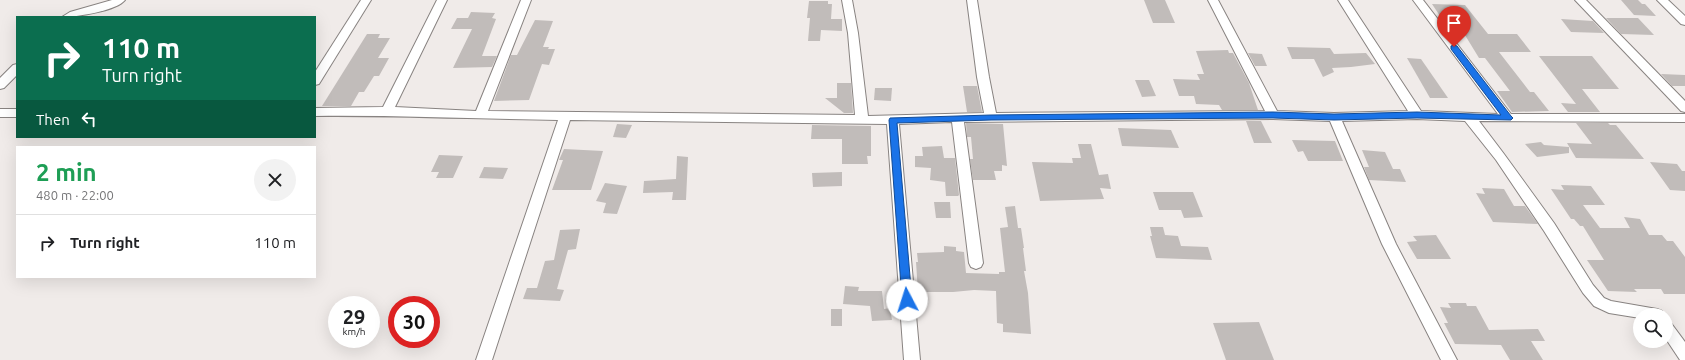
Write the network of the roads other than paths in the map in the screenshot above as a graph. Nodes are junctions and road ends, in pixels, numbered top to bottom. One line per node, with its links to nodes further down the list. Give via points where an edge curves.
1 (120, 0): 12 (street, via 111,6 77,11)
2 (366, 0): 15 (street)
3 (442, 0): 18 (street)
4 (526, 0): 22 (street)
5 (848, 0): 32 (street)
6 (972, 0): 27 (street)
7 (1213, 0): 24 (street)
8 (1343, 0): 25 (street)
9 (1418, 0): 29 (street)
10 (1580, 0): 17 (street)
11 (1662, 0): 13 (street)
12 (69, 16)
13 (1685, 22)
14 (16, 69): 16 (street)
15 (316, 79)
16 (0, 85)
17 (1685, 108)
18 (387, 111): 19 (street); 22 (street)
19 (316, 112)
20 (0, 113): 21 (street)
21 (16, 113)
22 (480, 114): 23 (street)
23 (566, 115): 32 (street); 38 (street)
24 (1273, 115): 27 (street); 28 (street)
25 (1417, 115): 26 (street); 28 (street)
26 (1468, 116): 29 (street); 35 (street, via 1500,157 1598,302 1609,307)
27 (991, 117): 31 (street)
28 (1334, 117): 40 (street, via 1390,244)
29 (1508, 118): 30 (street)
30 (1685, 118)
31 (958, 119): 33 (street); 34 (street)
32 (862, 120): 33 (street)
33 (893, 120): 39 (street)
34 (976, 263)
35 (1633, 311)
36 (1673, 337): 37 (street)
37 (1685, 355)
38 (484, 360)
39 (912, 360)
40 (1449, 360)

